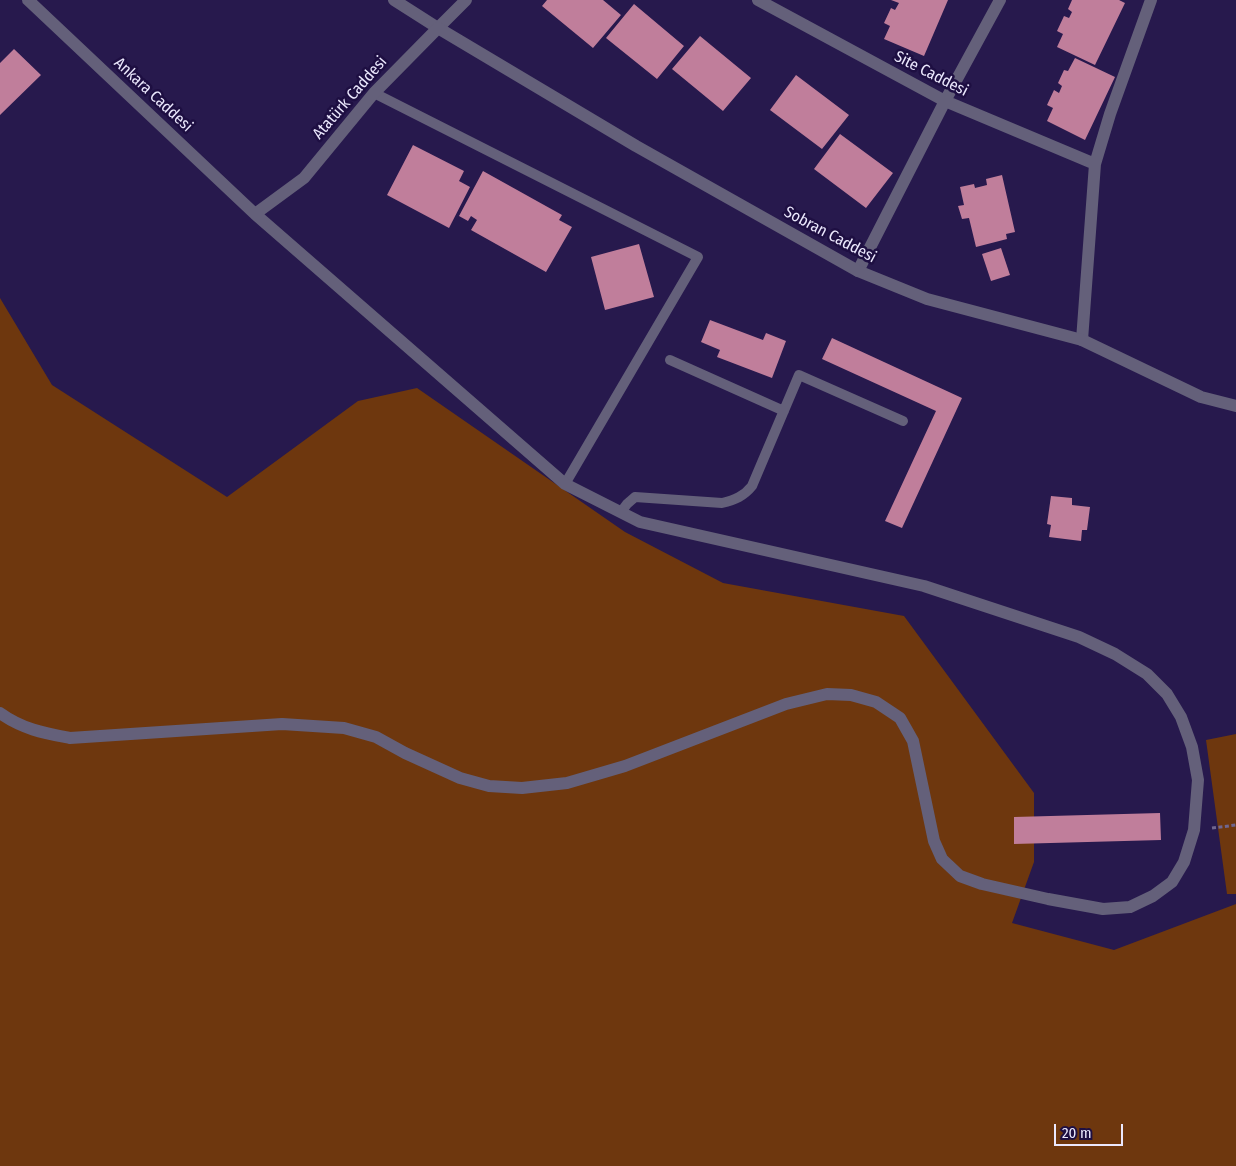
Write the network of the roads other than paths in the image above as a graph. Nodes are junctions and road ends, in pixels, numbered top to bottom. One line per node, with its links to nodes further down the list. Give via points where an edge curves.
1 (28, 0): 11 (street, Ankara Caddesi)
2 (394, 0): 7 (street, Sobran Caddesi)
3 (466, 0): 7 (street, Atatürk Caddesi)
4 (758, 0): 9 (street, Site Caddesi)
5 (1000, 0): 9 (street)
6 (1151, 0): 10 (street)
7 (438, 28): 8 (street, Atatürk Caddesi); 12 (street, Sobran Caddesi, via 636,146)
8 (374, 93): 11 (street, Atatürk Caddesi, via 304,178); 18 (lane, via 698,258)
9 (945, 101): 10 (street, Site Caddesi); 12 (street)
10 (1095, 164): 13 (street)
11 (256, 214): 18 (street, Ankara Caddesi)
12 (858, 271): 13 (street, Sobran Caddesi, via 927,299)
13 (1082, 340): 15 (street, Sobran Caddesi, via 1201,397)
14 (670, 360): 16 (lane)
15 (1236, 406)
16 (784, 411): 17 (lane, via 799,375); 19 (lane, via 752,486 742,496 722,503 635,497)
17 (903, 421)
18 (565, 484): 19 (street, Ankara Caddesi)
19 (621, 512): 20 (street, Ankara Caddesi, via 640,522 924,586 1080,637 1147,674 1167,694 1181,717 1192,747 1198,780 1194,830 1184,862 1172,882 1130,907 1103,909 982,884 960,876 942,859 934,841 913,741 900,718 876,702 851,696 827,694 786,704 625,766 567,783 522,788 490,786 460,778 376,737 344,728 282,724 70,738 36,731 11,721)
20 (0, 712)

